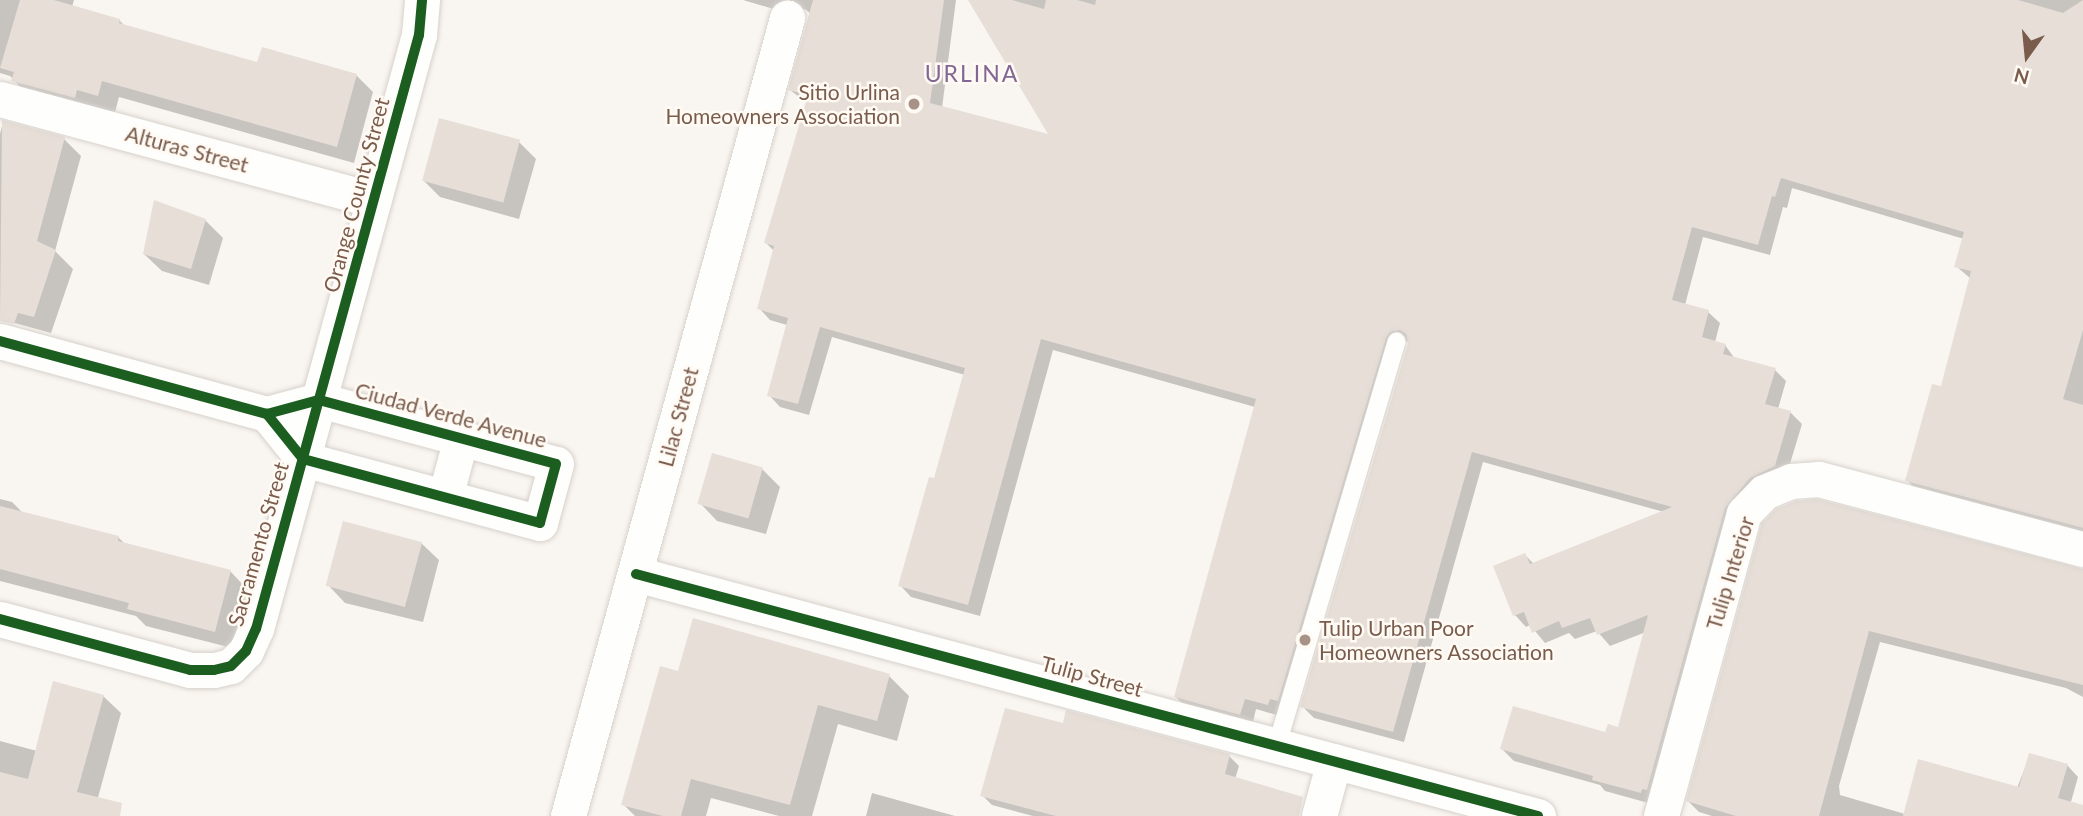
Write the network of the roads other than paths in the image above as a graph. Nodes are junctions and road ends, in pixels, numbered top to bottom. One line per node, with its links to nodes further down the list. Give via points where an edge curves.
1 (422, 0): 4 (street, Orange County Street, via 419,35)
2 (787, 18): 13 (street, Lilac Street)
3 (0, 99): 4 (street, Alturas Street)
4 (374, 200): 7 (street, Orange County Street)
5 (0, 341): 8 (street)
6 (1397, 341): 15 (lane)
7 (319, 400): 8 (street); 9 (street, Ciudad Verde Avenue); 10 (street, Sacramento Street)
8 (267, 414): 10 (street)
9 (461, 438): 11 (street, Ciudad Verde Avenue); 11 (street, Ciudad Verde Avenue, via 556,464 540,523)
10 (303, 459): 11 (street, Ciudad Verde Avenue); 14 (street, Sacramento Street, via 256,629 246,651 231,666 190,670)
11 (445, 497)
12 (2083, 549): 20 (street, Tulip Interior, via 1819,479 1791,481 1764,492 1744,513)
13 (636, 573): 15 (street, Tulip Street); 17 (street, Lilac Street)
14 (0, 619)
15 (1277, 745): 16 (street, Tulip Street)
16 (1334, 761): 18 (street); 19 (street, Tulip Street)
17 (568, 816)
18 (1319, 816)
19 (1538, 816)
20 (1661, 816)

